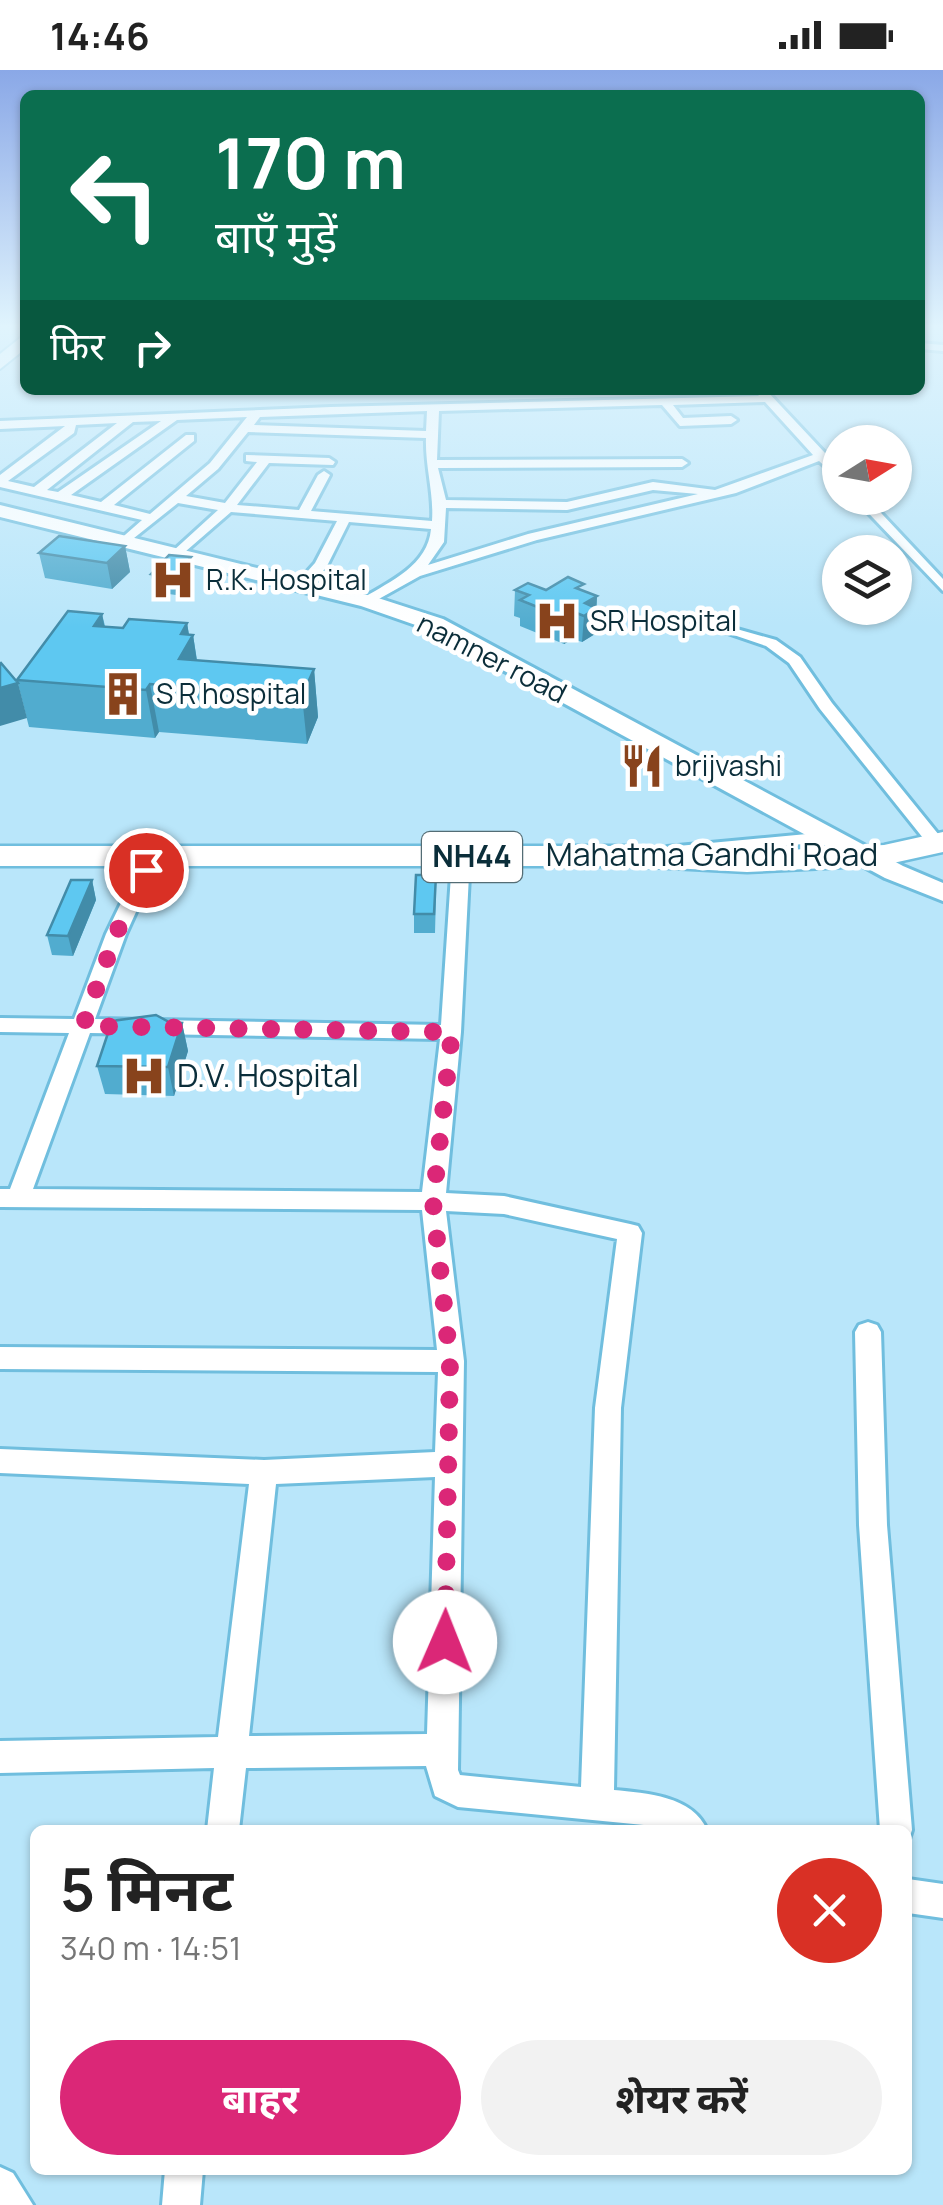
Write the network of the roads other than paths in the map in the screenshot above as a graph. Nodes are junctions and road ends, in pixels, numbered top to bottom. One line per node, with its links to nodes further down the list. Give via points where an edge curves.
1 (70, 428): 14 (street)
2 (119, 428): 15 (street)
3 (158, 428): 17 (street)
4 (248, 428): 7 (street); 9 (street)
5 (432, 428): 7 (street)
6 (795, 428): 10 (street)
7 (432, 435): 13 (street)
8 (190, 438): 20 (street)
9 (222, 456): 11 (street); 18 (street)
10 (821, 456): 16 (street)
11 (265, 460): 21 (street); 23 (street, via 326,468)
12 (682, 463): 13 (street)
13 (432, 464): 19 (street)
14 (0, 482): 15 (street)
15 (36, 490): 17 (street)
16 (720, 493): 19 (street, via 660,486 567,506); 30 (street, via 533,537)
17 (60, 497): 20 (street)
18 (180, 499): 21 (street); 25 (street)
19 (440, 504): 27 (street)
20 (102, 508): 25 (street)
21 (228, 508): 23 (street); 29 (street)
22 (0, 512): 28 (main road, namner road)
23 (302, 514): 26 (street)
24 (876, 515): 32 (street)
25 (152, 518): 28 (street)
26 (346, 518): 27 (street); 31 (street)
27 (440, 526): 30 (street)
28 (124, 542): 29 (main road, namner road)
29 (178, 554): 31 (main road, namner road)
30 (416, 573): 33 (street)
31 (304, 584): 33 (main road, namner road)
32 (943, 587)
33 (368, 600): 35 (main road, namner road, via 436,624)
34 (724, 627): 36 (street, via 771,643 795,660)
35 (828, 837): 38 (street); 39 (main road, namner road)
36 (941, 849): 39 (highway, Mahatma Gandhi Road / NH44)
37 (0, 856): 38 (highway, Mahatma Gandhi Road / NH44)
38 (624, 856): 39 (highway, Mahatma Gandhi Road / NH44)
39 (880, 865): 42 (highway, Mahatma Gandhi Road / NH44, via 694,878); 43 (main road, namner road)
40 (0, 868): 41 (highway, Mahatma Gandhi Road / NH44)
41 (146, 870): 42 (highway, Mahatma Gandhi Road / NH44); 45 (street)
42 (460, 875): 46 (street)
43 (943, 893)
44 (0, 1025): 45 (street)
45 (83, 1026): 46 (street); 47 (street)
46 (452, 1032): 48 (street)
47 (9, 1198): 48 (street)
48 (433, 1202): 51 (street); 58 (street, via 504,1204 630,1233 608,1408)
49 (868, 1332): 61 (street, via 873,1524)
50 (0, 1358): 51 (street)
51 (450, 1361): 53 (street)
52 (0, 1461): 54 (street)
53 (448, 1464): 54 (street); 56 (street)
54 (264, 1472): 55 (street)
55 (234, 1750): 56 (street); 57 (street); 59 (street)
56 (443, 1750): 58 (street, via 446,1785 458,1790)
57 (0, 1757)
58 (597, 1804): 60 (street, via 658,1810)
59 (224, 1825)
60 (684, 1825)
61 (896, 1825)
62 (912, 1897): 63 (street)
63 (943, 1901)
64 (184, 2175): 67 (street)
65 (0, 2186): 66 (street)
66 (14, 2205)
67 (182, 2205)

